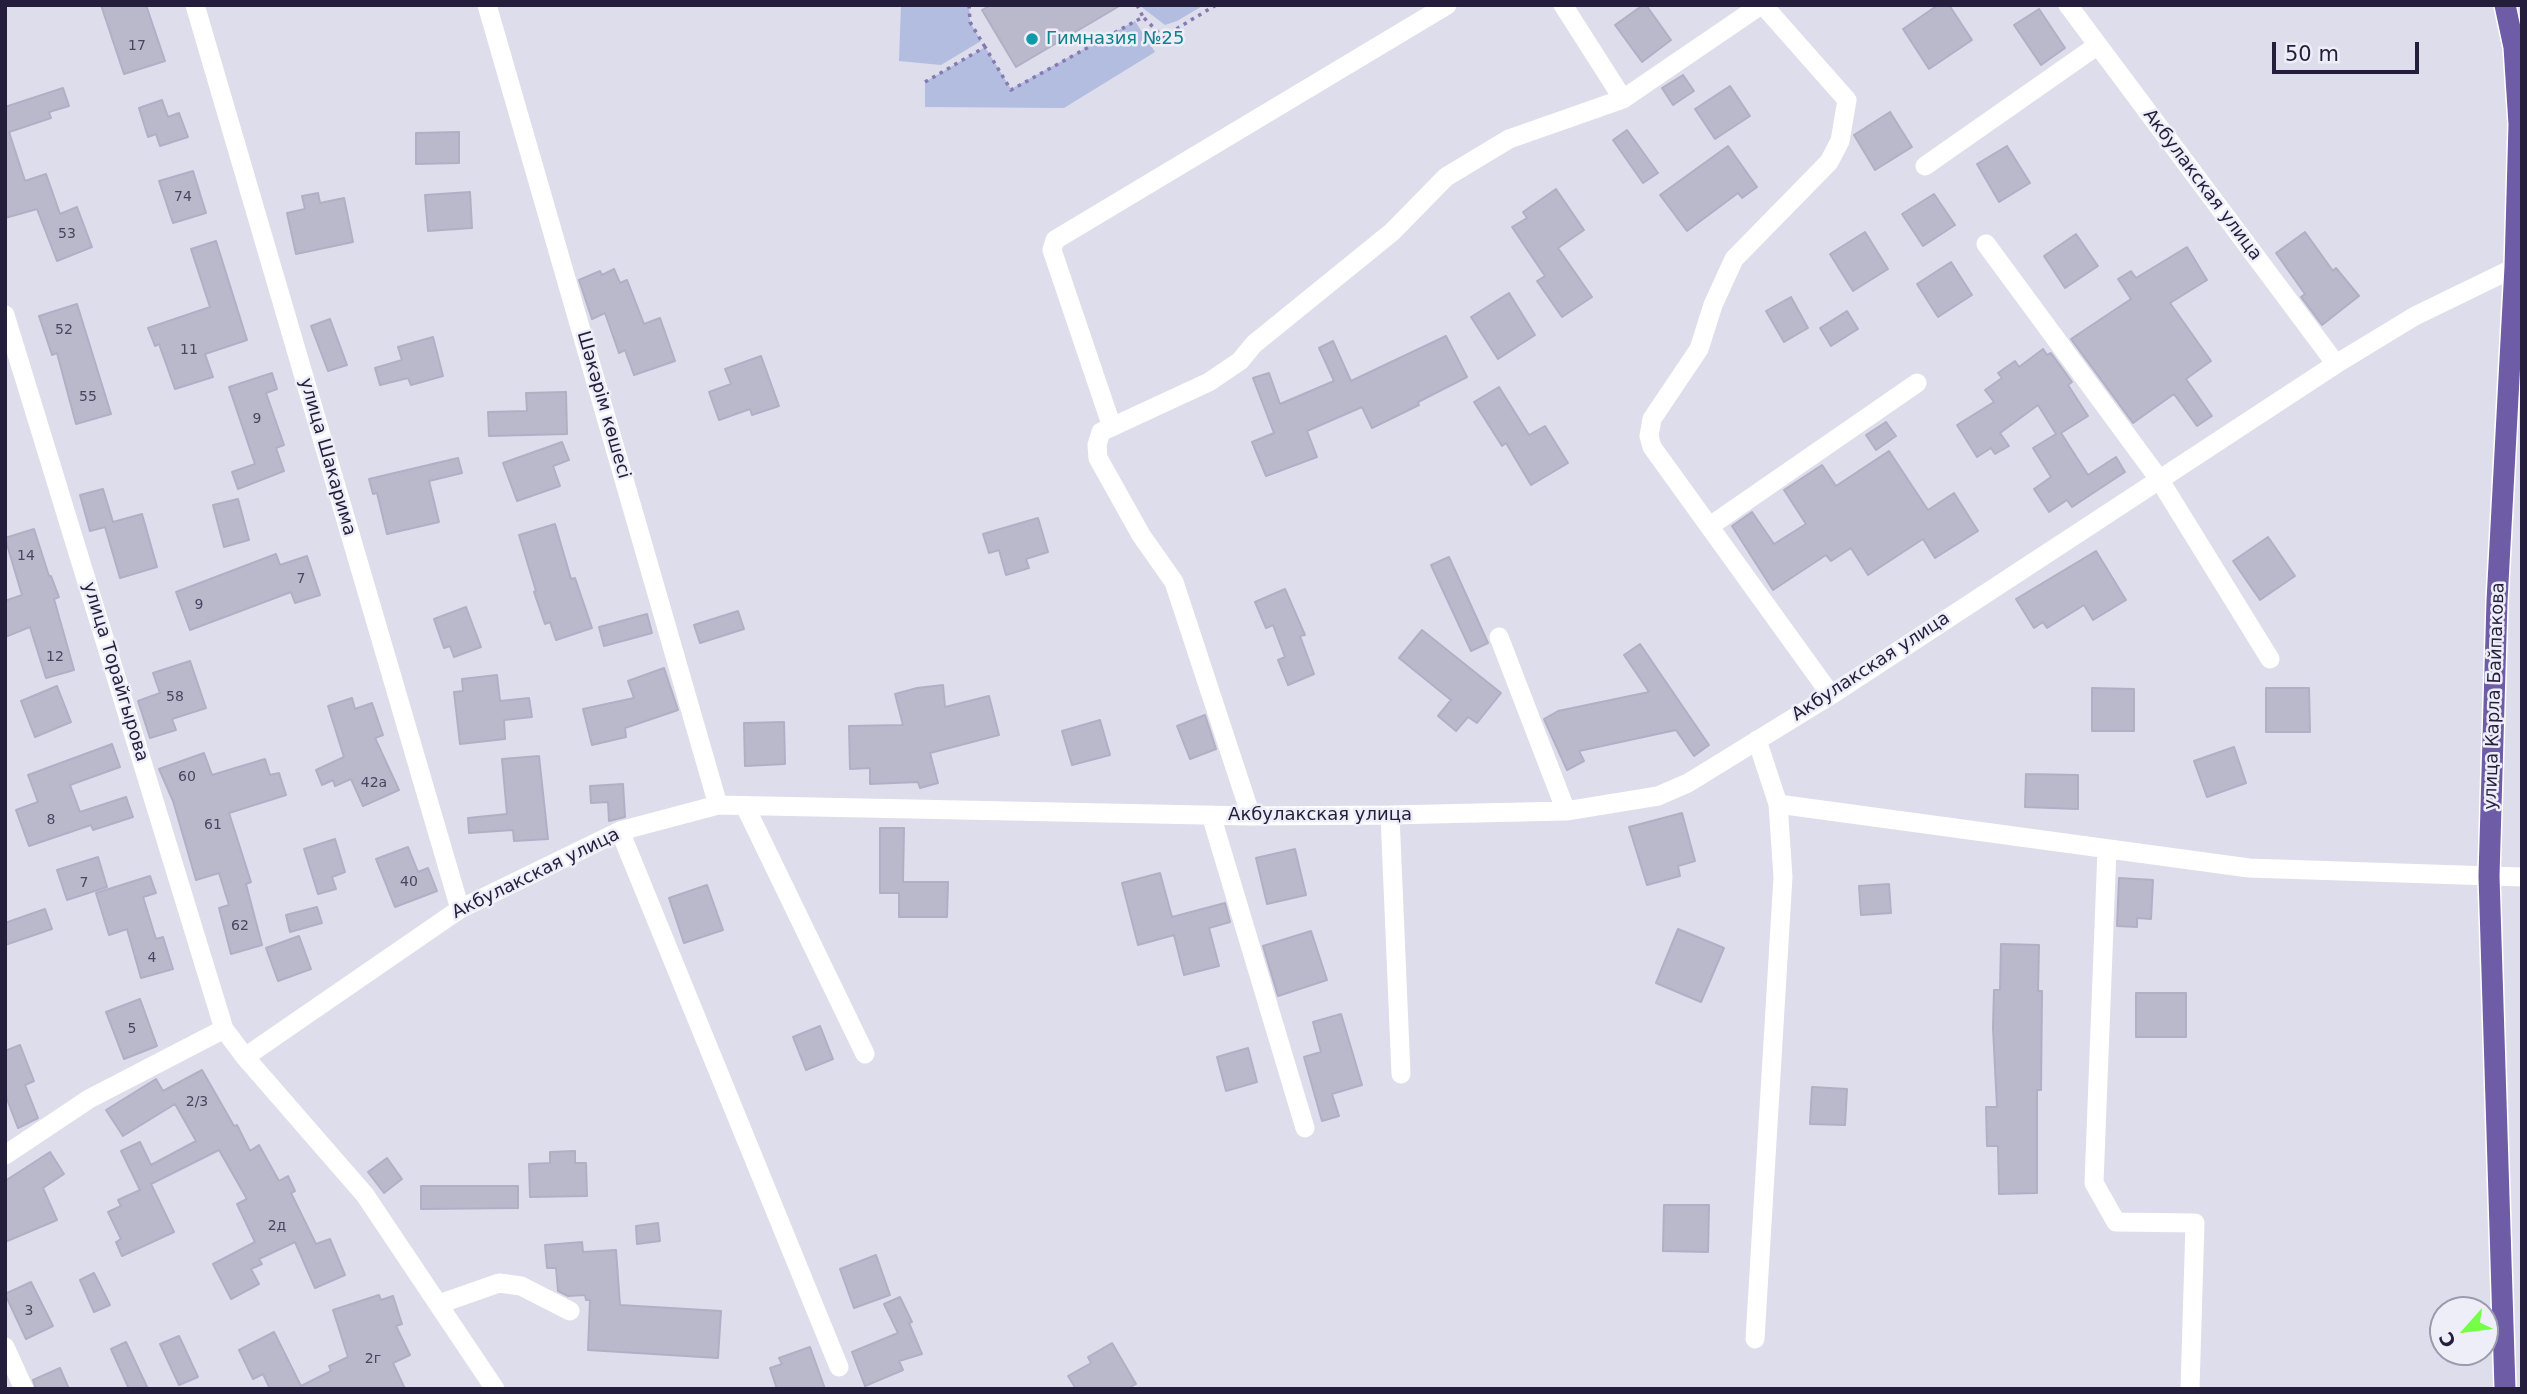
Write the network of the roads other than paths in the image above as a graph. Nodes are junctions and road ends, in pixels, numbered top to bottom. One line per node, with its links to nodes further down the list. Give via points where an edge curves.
1 (195, 5): 35 (street, улица Шакарима)
2 (487, 5): 25 (street, Шәкәрім көшесі)
3 (1447, 5): 17 (street, via 1055,240 1052,250)
4 (1563, 5): 10 (street)
5 (1762, 5): 10 (street); 19 (street, via 1847,100 1840,141 1829,162 1734,259 1699,349 1652,419 1652,447)
6 (2068, 5): 9 (street, Акбулакская улица)
7 (2505, 5): 8 (main road, улица Карла Байпакова)
8 (2518, 42): 13 (main road, улица Карла Байпакова)
9 (2098, 45): 11 (street); 15 (street, Акбулакская улица)
10 (1623, 99): 17 (street, via 1509,139 1446,177 1392,232 1254,344 1240,361 1209,382)
11 (1925, 166)
12 (1986, 244): 18 (street)
13 (2518, 266): 15 (street, Акбулакская улица, via 2415,316); 33 (main road, улица Карла Байпакова, via 2497,601)
14 (5, 315): 36 (street, улица Торайгырова)
15 (2336, 364): 18 (street, Акбулакская улица)
16 (1917, 383): 19 (street)
17 (1112, 427): 30 (street, via 1101,432 1098,458 1141,535 1174,582)
18 (2159, 479): 21 (street); 22 (street, Акбулакская улица)
19 (1710, 526): 22 (street)
20 (1499, 636): 27 (street)
21 (2270, 659)
22 (1831, 695): 23 (street, Акбулакская улица)
23 (1757, 740): 24 (street); 27 (street, Акбулакская улица, via 1658,796)
24 (1778, 804): 32 (street); 44 (street, via 1783,877)
25 (718, 805): 26 (street, Акбулакская улица); 31 (street, Акбулакская улица)
26 (744, 806): 28 (street, Акбулакская улица); 37 (street)
27 (1566, 811): 29 (street, Акбулакская улица)
28 (1212, 815): 30 (street, Акбулакская улица); 40 (street)
29 (1390, 815): 30 (street, Акбулакская улица); 39 (street)
30 (1251, 816)
31 (620, 831): 35 (street, Акбулакская улица); 46 (street)
32 (2107, 849): 33 (street, via 2249,868); 49 (street, via 2094,1183 2116,1222 2195,1223)
33 (2489, 876): 34 (street); 50 (main road, улица Карла Байпакова)
34 (2522, 877)
35 (460, 909): 38 (street, Акбулакская улица)
36 (224, 1029): 38 (street, улица Торайгырова); 41 (street, via 89,1099)
37 (865, 1054)
38 (244, 1057): 42 (street, улица Торайгырова, via 365,1195)
39 (1401, 1074)
40 (1305, 1128)
41 (5, 1155)
42 (439, 1304): 43 (street, via 499,1283 521,1286); 48 (street, улица Торайгырова)
43 (570, 1311)
44 (1755, 1339)
45 (5, 1347): 47 (street)
46 (839, 1367)
47 (24, 1389)
48 (495, 1389)
49 (2190, 1389)
50 (2505, 1389)

